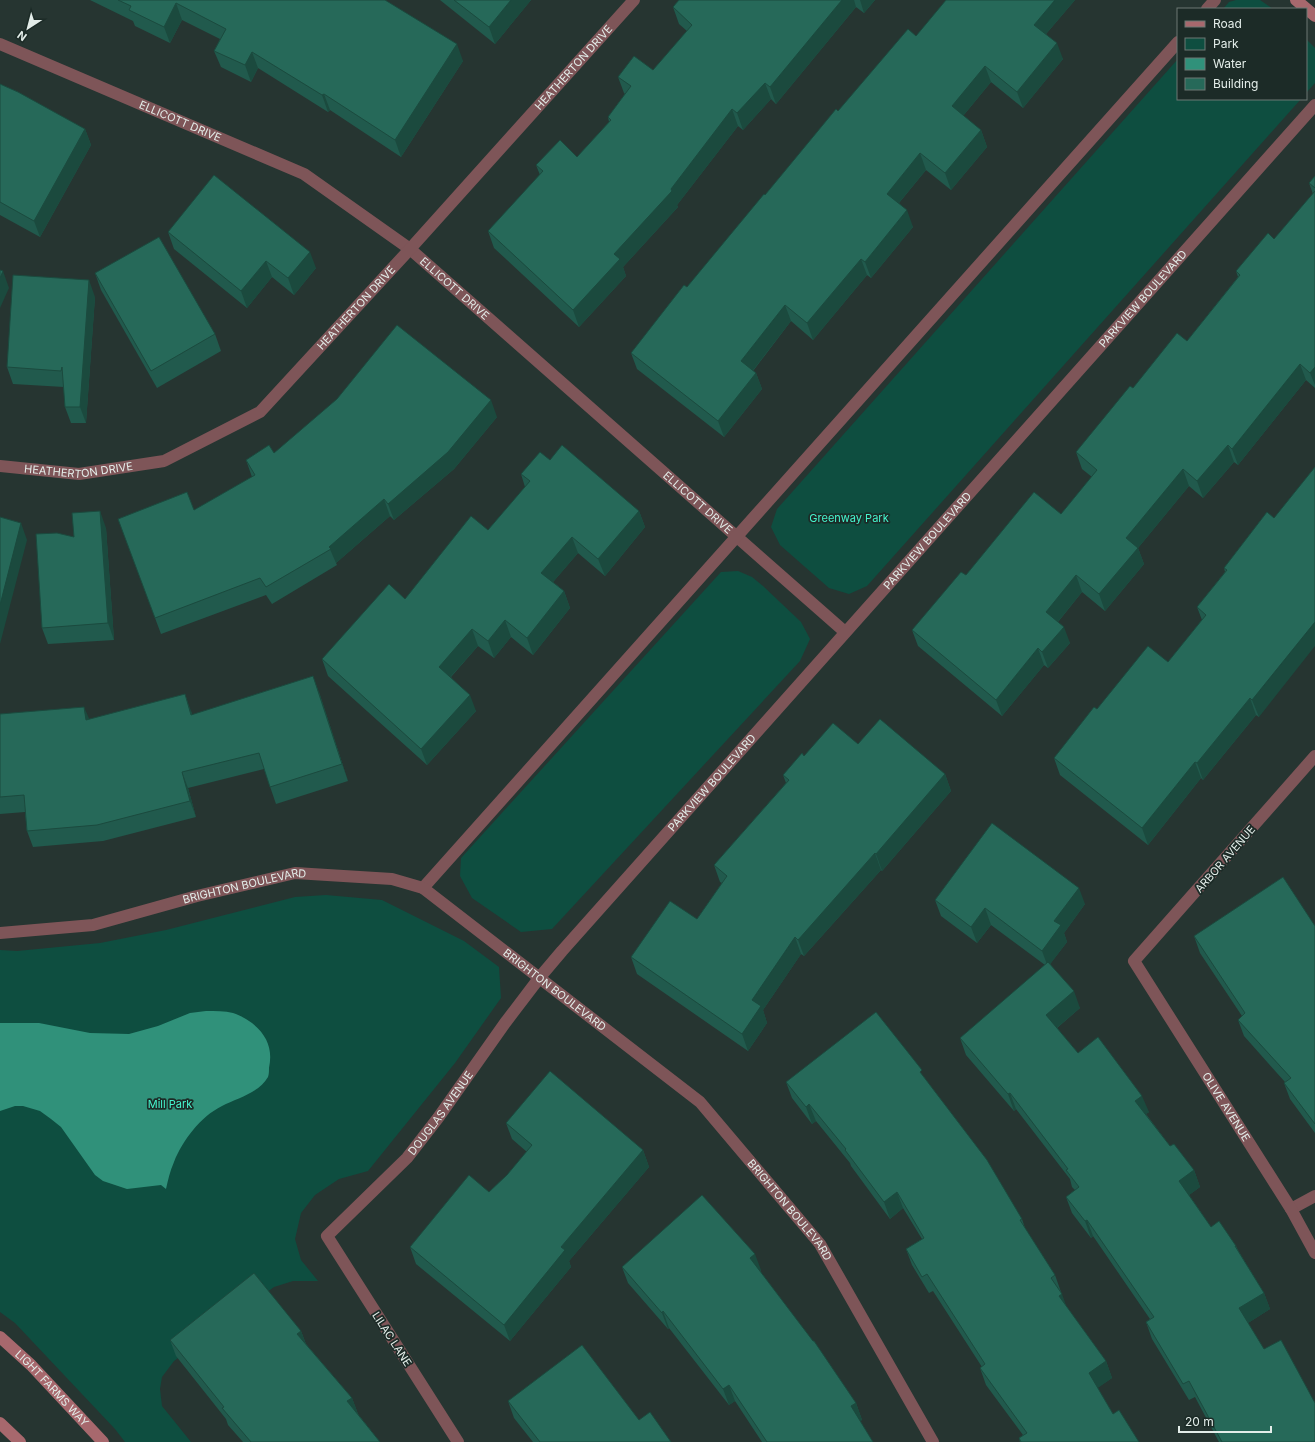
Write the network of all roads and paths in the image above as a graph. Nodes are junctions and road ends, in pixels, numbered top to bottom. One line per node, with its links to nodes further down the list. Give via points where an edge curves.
1 (634, 0): 11 (street, HEATHERTON DRIVE)
2 (1215, 0): 4 (street)
3 (1296, 0): 5 (street)
4 (1208, 8)
5 (1306, 8)
6 (1307, 9): 7 (street)
7 (1315, 16)
8 (1177, 43): 13 (street)
9 (0, 44): 11 (street, ELLICOTT DRIVE, via 304,174)
10 (1315, 105): 14 (street, PARKVIEW BOULEVARD)
11 (410, 250): 12 (street, HEATHERTON DRIVE, via 260,412 164,460 79,474); 13 (street, ELLICOTT DRIVE)
12 (0, 466)
13 (736, 537): 14 (street, ELLICOTT DRIVE); 16 (street)
14 (845, 632): 19 (street, PARKVIEW BOULEVARD)
15 (1315, 756): 18 (street, ARBOR AVENUE)
16 (423, 888): 17 (street, BRIGHTON BOULEVARD, via 392,879 295,873 197,896 92,925); 19 (street, BRIGHTON BOULEVARD)
17 (0, 933)
18 (1134, 961): 21 (street, OLIVE AVENUE)
19 (540, 977): 22 (street, DOUGLAS AVENUE, via 406,1158); 29 (street, BRIGHTON BOULEVARD, via 700,1102 820,1244)
20 (1315, 1196): 21 (street)
21 (1291, 1209): 23 (street, OLIVE AVENUE)
22 (327, 1236): 28 (street, LILAC LANE)
23 (1315, 1253)
24 (0, 1337): 27 (street, LIGHT FARMS WAY, via 31,1365)
25 (0, 1423): 26 (street)
26 (20, 1442)
27 (103, 1442)
28 (458, 1442)
29 (933, 1442)

